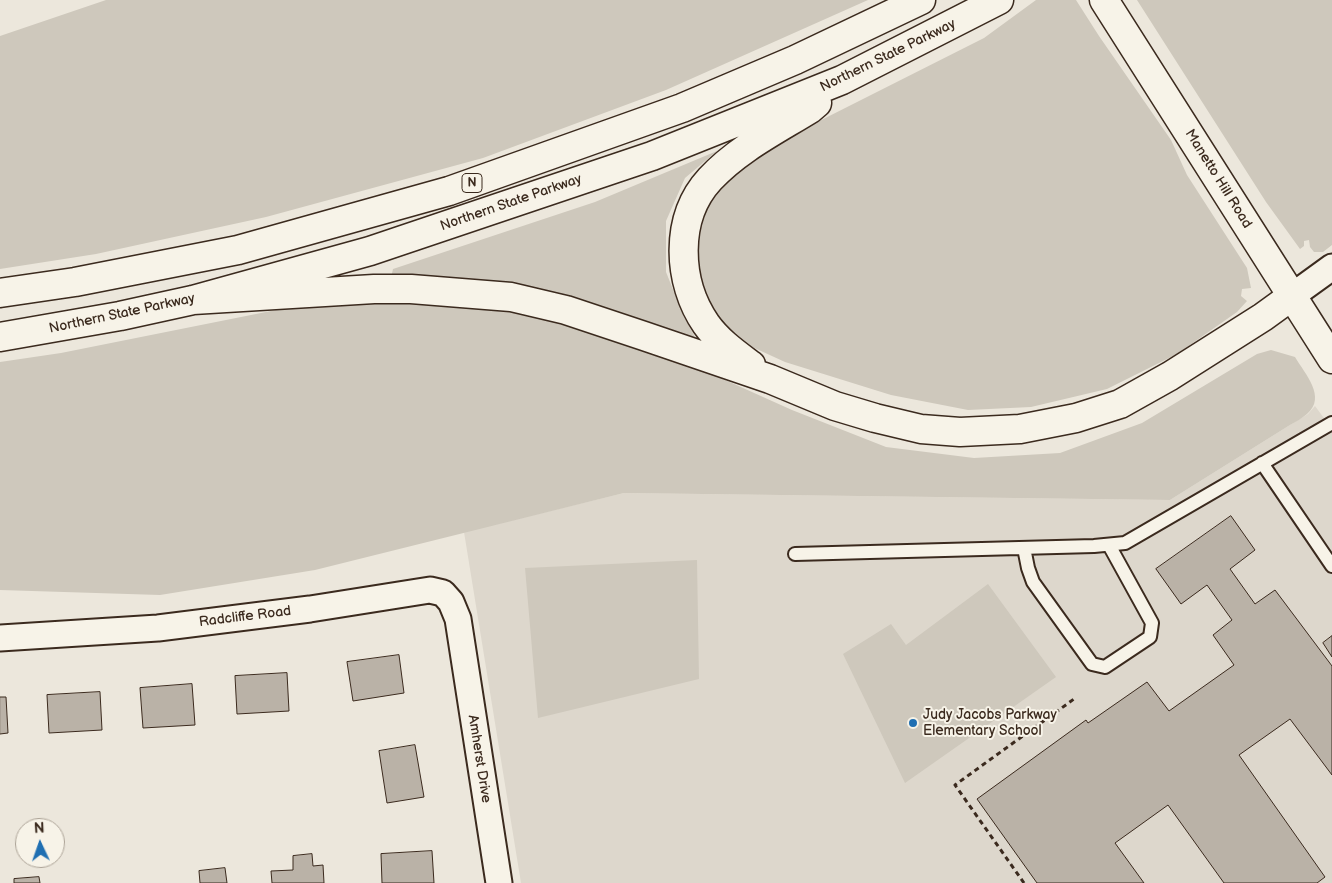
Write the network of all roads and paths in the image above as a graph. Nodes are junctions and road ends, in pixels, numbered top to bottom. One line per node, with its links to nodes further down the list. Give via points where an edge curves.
1 (921, 0): 6 (main road, N, via 795,60 682,108 449,191 238,250 75,282)
2 (999, 0): 4 (main road, Northern State Parkway / N)
3 (1110, 9): 7 (main road, Manetto Hill Road)
4 (842, 80): 8 (main road, Northern State Parkway / N, via 633,162 370,251); 11 (main road, via 810,109 727,163 709,180 685,227 685,277 706,325 725,346)
5 (1332, 267): 7 (street)
6 (0, 293)
7 (1292, 296): 10 (main road, Manetto Hill Road); 11 (main road, via 1264,317 1120,404 1076,418 1020,429 960,432 921,428 835,406)
8 (193, 300): 9 (main road, Northern State Parkway / N); 11 (main road, via 412,288 511,297 566,310)
9 (0, 337)
10 (1332, 359)
11 (770, 380)
12 (1332, 422): 13 (lane)
13 (1262, 463): 14 (lane, via 1125,543); 17 (lane)
14 (1109, 545): 15 (lane); 15 (lane, via 1152,623 1150,637 1105,667 1092,664 1033,582)
15 (1024, 548): 16 (lane)
16 (795, 554)
17 (1332, 566)
18 (460, 635): 19 (street, Radcliffe Road, via 451,602 443,593 430,590 158,628); 21 (street, Amherst Drive)
19 (0, 638)
20 (1074, 699): 22 (path, via 955,785)
21 (499, 883)
22 (1024, 883)

